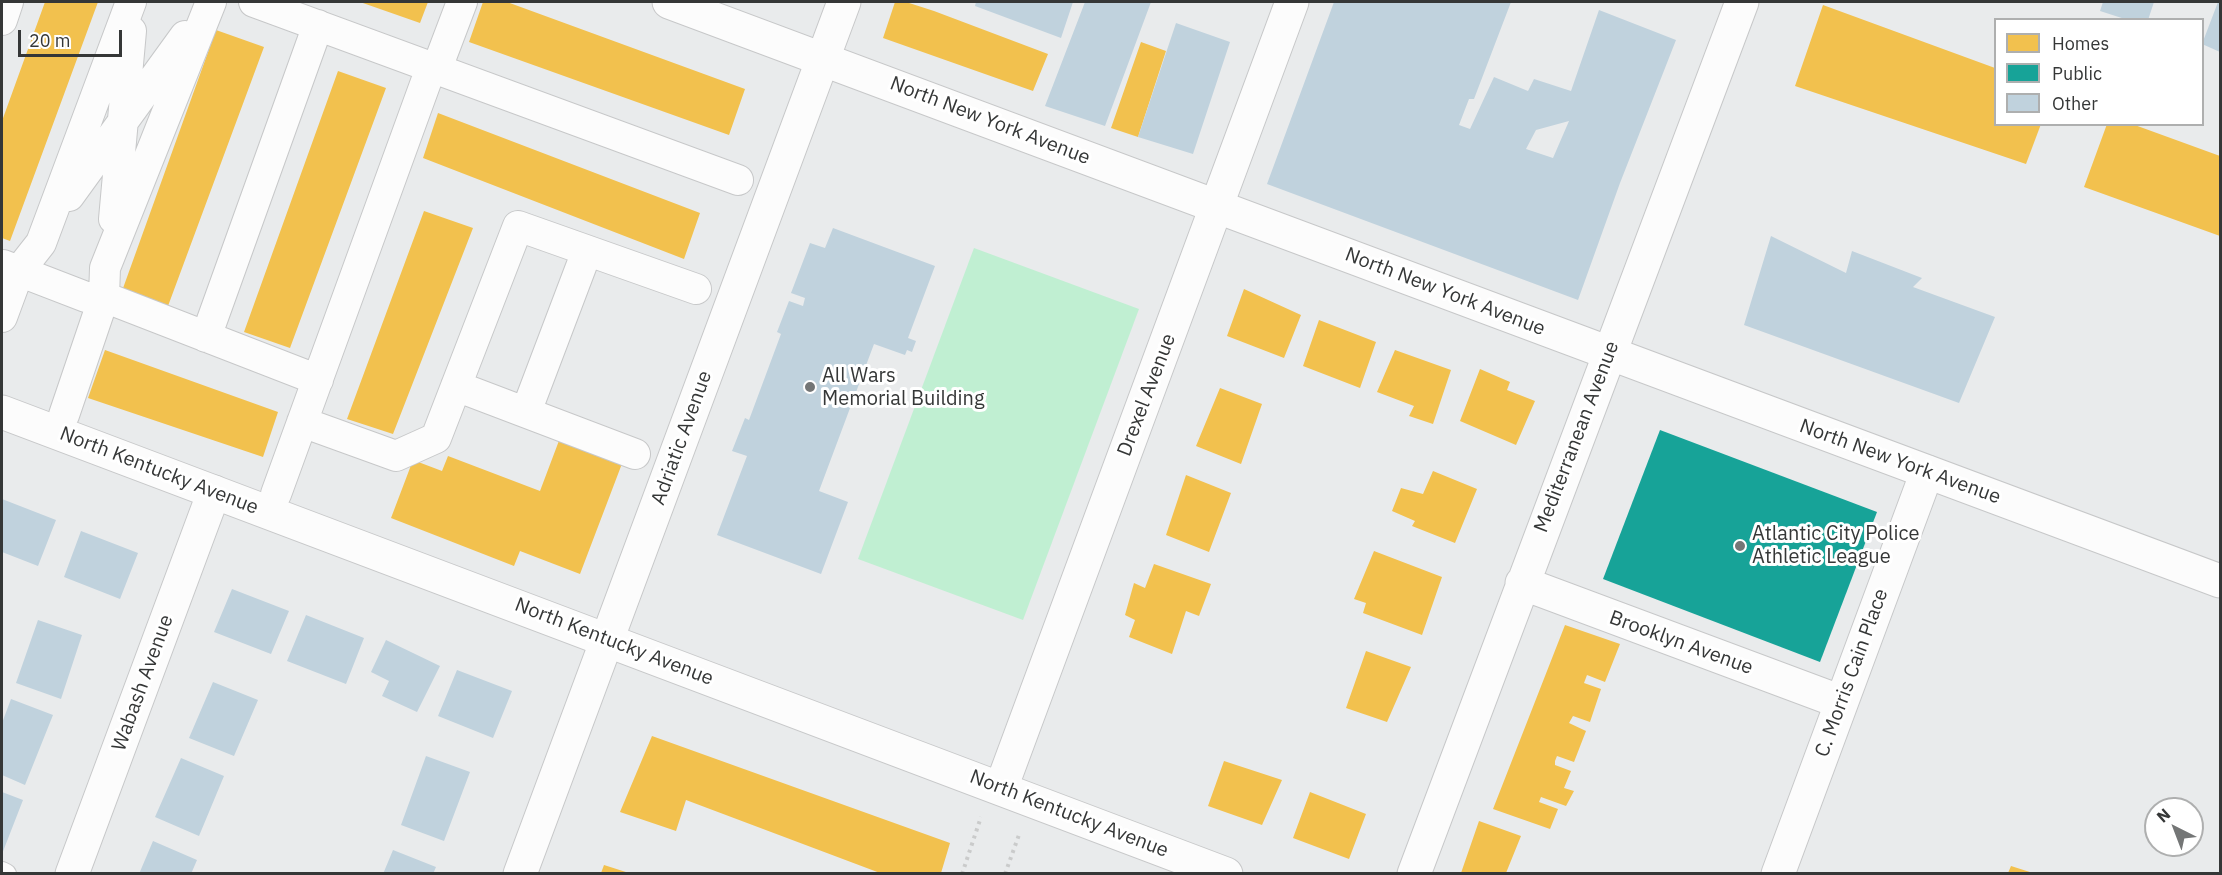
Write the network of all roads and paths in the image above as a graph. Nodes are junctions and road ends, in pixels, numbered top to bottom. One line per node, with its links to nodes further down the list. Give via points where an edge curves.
1 (9, 2): 10 (street)
2 (132, 2): 14 (street); 17 (street)
3 (210, 2): 14 (street); 19 (street)
4 (254, 2): 11 (street)
5 (462, 2): 13 (street)
6 (669, 2): 12 (street, North New York Avenue)
7 (844, 2): 12 (street, Adriatic Avenue)
8 (1742, 2): 25 (street, Mediterranean Avenue)
9 (1285, 4): 16 (street, Drexel Avenue)
10 (2, 20)
11 (318, 25): 13 (street); 24 (street)
12 (822, 59): 16 (street, North New York Avenue); 38 (street, Adriatic Avenue)
13 (437, 68): 15 (street); 26 (street, via 427,79)
14 (123, 123): 17 (street); 19 (street)
15 (738, 180)
16 (1217, 208): 25 (street, North New York Avenue); 40 (street, Drexel Avenue)
17 (47, 228): 20 (street, via 41,243)
18 (587, 250): 21 (street); 27 (street, via 518,226); 29 (street)
19 (111, 252): 22 (street, via 105,268)
20 (10, 268): 22 (street, via 86,297); 23 (street)
21 (696, 289)
22 (104, 297): 24 (street); 30 (street)
23 (2, 317)
24 (206, 337): 26 (street)
25 (1609, 353): 33 (street, North New York Avenue); 37 (street, Mediterranean Avenue)
26 (318, 380): 31 (street)
27 (456, 386): 29 (street); 31 (street, via 436,438 396,456)
28 (2, 412): 34 (street, North Kentucky Avenue)
29 (526, 412): 32 (street)
30 (64, 415)
31 (302, 422): 35 (street)
32 (635, 454)
33 (1927, 472): 36 (street, North New York Avenue); 39 (street, C. Morris Cain Place)
34 (214, 492): 38 (street, North Kentucky Avenue); 44 (street, Wabash Avenue)
35 (276, 494)
36 (2220, 581)
37 (1522, 583): 39 (street, Brooklyn Avenue); 49 (street, Mediterranean Avenue)
38 (607, 640): 40 (street, North Kentucky Avenue); 45 (street, Adriatic Avenue)
39 (1841, 702): 50 (street, C. Morris Cain Place)
40 (996, 786): 41 (street, North Kentucky Avenue); 46 (path)
41 (1032, 801): 47 (path); 48 (street, North Kentucky Avenue)
42 (2, 872): 43 (lane)
43 (6, 873)
44 (72, 873)
45 (520, 873)
46 (962, 873)
47 (1005, 873)
48 (1226, 873)
49 (1414, 873)
50 (1778, 873)

